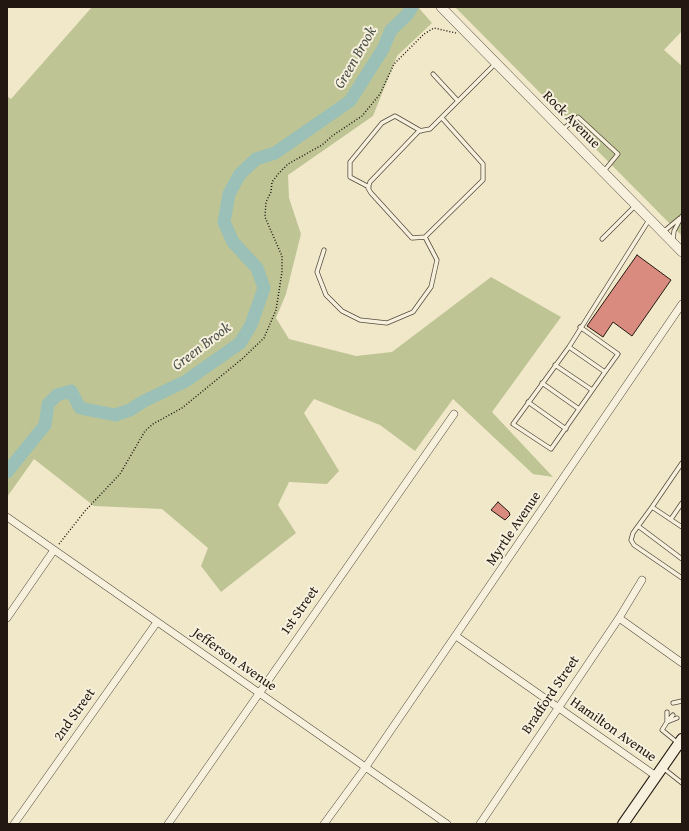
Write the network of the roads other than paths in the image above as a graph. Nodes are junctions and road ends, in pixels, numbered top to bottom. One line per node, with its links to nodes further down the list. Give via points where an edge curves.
1 (441, 7): 2 (street, Rock Avenue)
2 (496, 63): 4 (lane); 6 (street, Rock Avenue)
3 (433, 74): 4 (lane)
4 (458, 101): 5 (lane)
5 (442, 118): 7 (lane, via 430,129); 13 (lane, via 483,164 483,180)
6 (562, 130): 8 (street, Rock Avenue); 8 (lane, via 578,117 618,154)
7 (421, 131): 9 (lane, via 370,182); 9 (lane, via 395,116 382,123 350,162 350,177)
8 (603, 172): 10 (street, Rock Avenue)
9 (369, 187): 13 (lane, via 371,193 412,238)
10 (636, 205): 11 (street, Rock Avenue); 14 (lane)
11 (649, 219): 12 (street, Rock Avenue); 19 (lane)
12 (662, 232): 15 (street, Rock Avenue); 15 (lane, via 682,216 674,231)
13 (425, 237): 16 (lane, via 437,260 431,286 413,312 387,323 360,320 342,311 326,295 317,272)
14 (602, 239)
15 (673, 243): 17 (street, Rock Avenue)
16 (324, 250)
17 (682, 252)
18 (682, 304): 43 (street, Myrtle Avenue)
19 (580, 327): 20 (lane); 22 (lane, via 618,354)
20 (569, 347): 21 (lane); 22 (lane)
21 (555, 365): 23 (lane); 24 (lane)
22 (605, 372): 24 (lane)
23 (542, 383): 25 (lane); 26 (lane)
24 (592, 390): 26 (lane)
25 (528, 402): 28 (lane); 28 (lane, via 513,424 552,448)
26 (579, 409): 28 (lane)
27 (454, 414): 45 (street, 1st Street)
28 (566, 429)
29 (682, 463): 31 (lane)
30 (682, 503): 33 (lane)
31 (652, 507): 33 (lane); 34 (lane)
32 (7, 517): 36 (street, Jefferson Avenue)
33 (671, 519): 35 (lane)
34 (638, 526): 37 (lane); 38 (lane, via 631,540 634,545)
35 (682, 527)
36 (54, 550): 40 (street); 42 (street, Jefferson Avenue)
37 (682, 559)
38 (682, 578)
39 (642, 580): 41 (street, Bradford Street)
40 (7, 618)
41 (619, 618): 44 (street); 48 (street, Bradford Street)
42 (157, 622): 45 (street, Jefferson Avenue); 59 (street, 2nd Street)
43 (456, 636): 48 (street, Hamilton Avenue); 56 (street, Myrtle Avenue)
44 (682, 663)
45 (259, 693): 56 (street, Jefferson Avenue); 60 (street, 1st Street)
46 (682, 701): 47 (lane); 49 (lane)
47 (673, 703)
48 (558, 707): 57 (street, Hamilton Avenue); 63 (street, Bradford Street)
49 (679, 707)
50 (667, 712): 53 (lane)
51 (672, 715): 53 (lane)
52 (677, 718): 53 (lane)
53 (667, 722): 54 (lane, via 662,730)
54 (680, 741): 55 (main road)
55 (662, 767): 57 (main road); 58 (lane)
56 (365, 768): 61 (street, Myrtle Avenue); 62 (street, Jefferson Avenue)
57 (656, 776): 64 (main road)
58 (682, 783)
59 (14, 824)
60 (168, 824)
61 (324, 824)
62 (447, 824)
63 (480, 824)
64 (623, 824)

